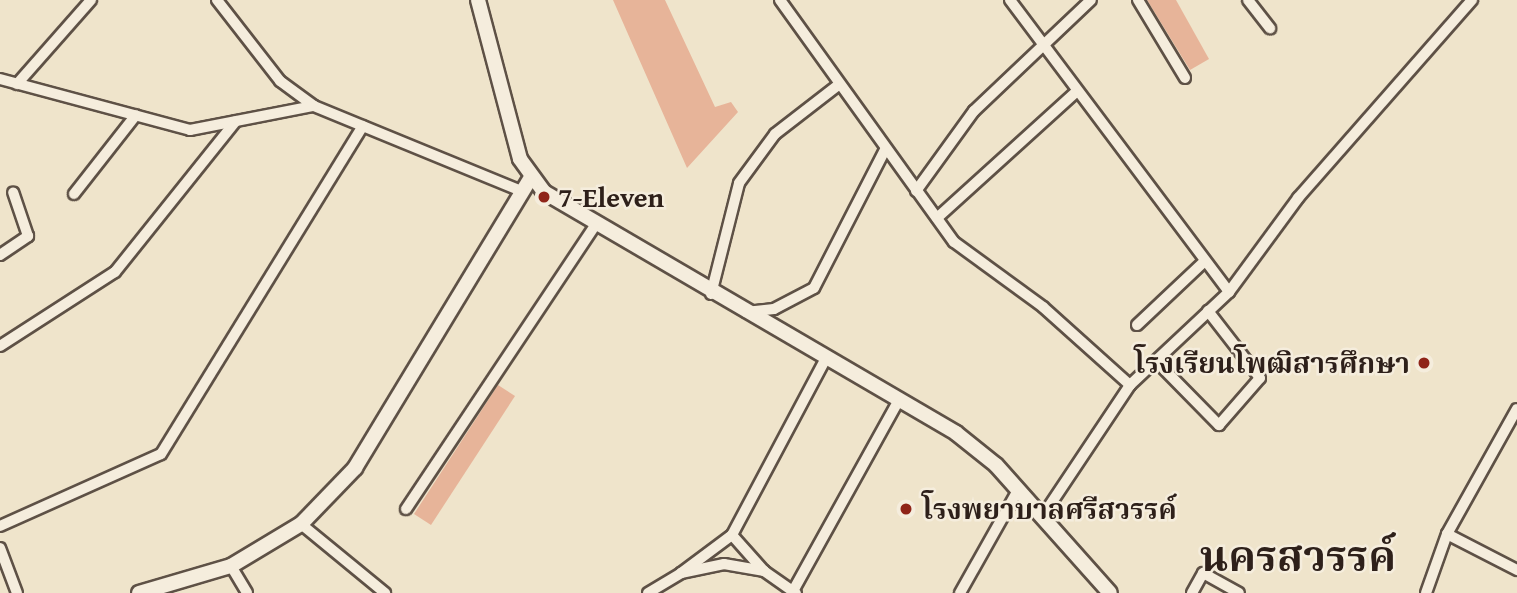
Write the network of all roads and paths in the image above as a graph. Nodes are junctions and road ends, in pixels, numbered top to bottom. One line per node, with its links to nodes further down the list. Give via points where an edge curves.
1 (91, 0): 14 (street)
2 (217, 0): 17 (street, via 280,81)
3 (478, 0): 22 (street, via 489,59)
4 (780, 0): 15 (street)
5 (1010, 0): 11 (street)
6 (1091, 0): 11 (street)
7 (1138, 0): 12 (street)
8 (1248, 0): 10 (street)
9 (1472, 0): 31 (street, via 1298,198)
10 (1270, 28)
11 (1044, 49): 16 (street); 24 (street, via 974,111)
12 (1185, 78)
13 (0, 79): 14 (street)
14 (17, 84): 18 (street)
15 (837, 86): 21 (street); 32 (street, via 775,134 739,183)
16 (1076, 92): 27 (street); 30 (street)
17 (314, 107): 19 (street); 20 (street)
18 (136, 115): 19 (street, via 190,130); 26 (street)
19 (236, 121): 36 (street, via 115,272)
20 (363, 126): 23 (street); 46 (street, via 161,454)
21 (885, 150): 24 (street); 34 (street, via 814,288 772,309)
22 (530, 179): 23 (street); 28 (street)
23 (521, 191): 45 (street, via 355,467)
24 (916, 191): 27 (street)
25 (13, 192): 29 (street, via 28,236)
26 (74, 194)
27 (937, 218): 39 (street, via 954,242 1043,307)
28 (594, 227): 32 (street); 43 (street)
29 (0, 255)
30 (1205, 261): 31 (street); 35 (street)
31 (1229, 292): 33 (street)
32 (711, 294): 34 (street)
33 (1208, 311): 38 (street); 38 (street, via 1260,378 1219,425)
34 (744, 313): 37 (street)
35 (1137, 326)
36 (0, 346)
37 (825, 360): 40 (street); 48 (street)
38 (1156, 361): 39 (street)
39 (1130, 385): 44 (street)
40 (899, 400): 42 (street, via 956,433); 54 (street)
41 (1517, 409): 47 (street)
42 (1018, 490): 44 (street); 60 (street)
43 (406, 509)
44 (1042, 517): 61 (street)
45 (301, 524): 50 (street); 58 (street)
46 (0, 526)
47 (1447, 534): 51 (street); 64 (street)
48 (732, 535): 52 (street); 53 (street)
49 (0, 548): 55 (street)
50 (231, 566): 56 (street); 57 (street)
51 (1517, 570)
52 (764, 571): 53 (street, via 724,564); 54 (street)
53 (681, 573): 59 (street)
54 (794, 592)
55 (17, 593)
56 (139, 593)
57 (247, 593)
58 (384, 593)
59 (648, 593)
60 (960, 593)
61 (1110, 593)
62 (1192, 593): 63 (street, via 1203,573)
63 (1238, 593)
64 (1426, 593)

